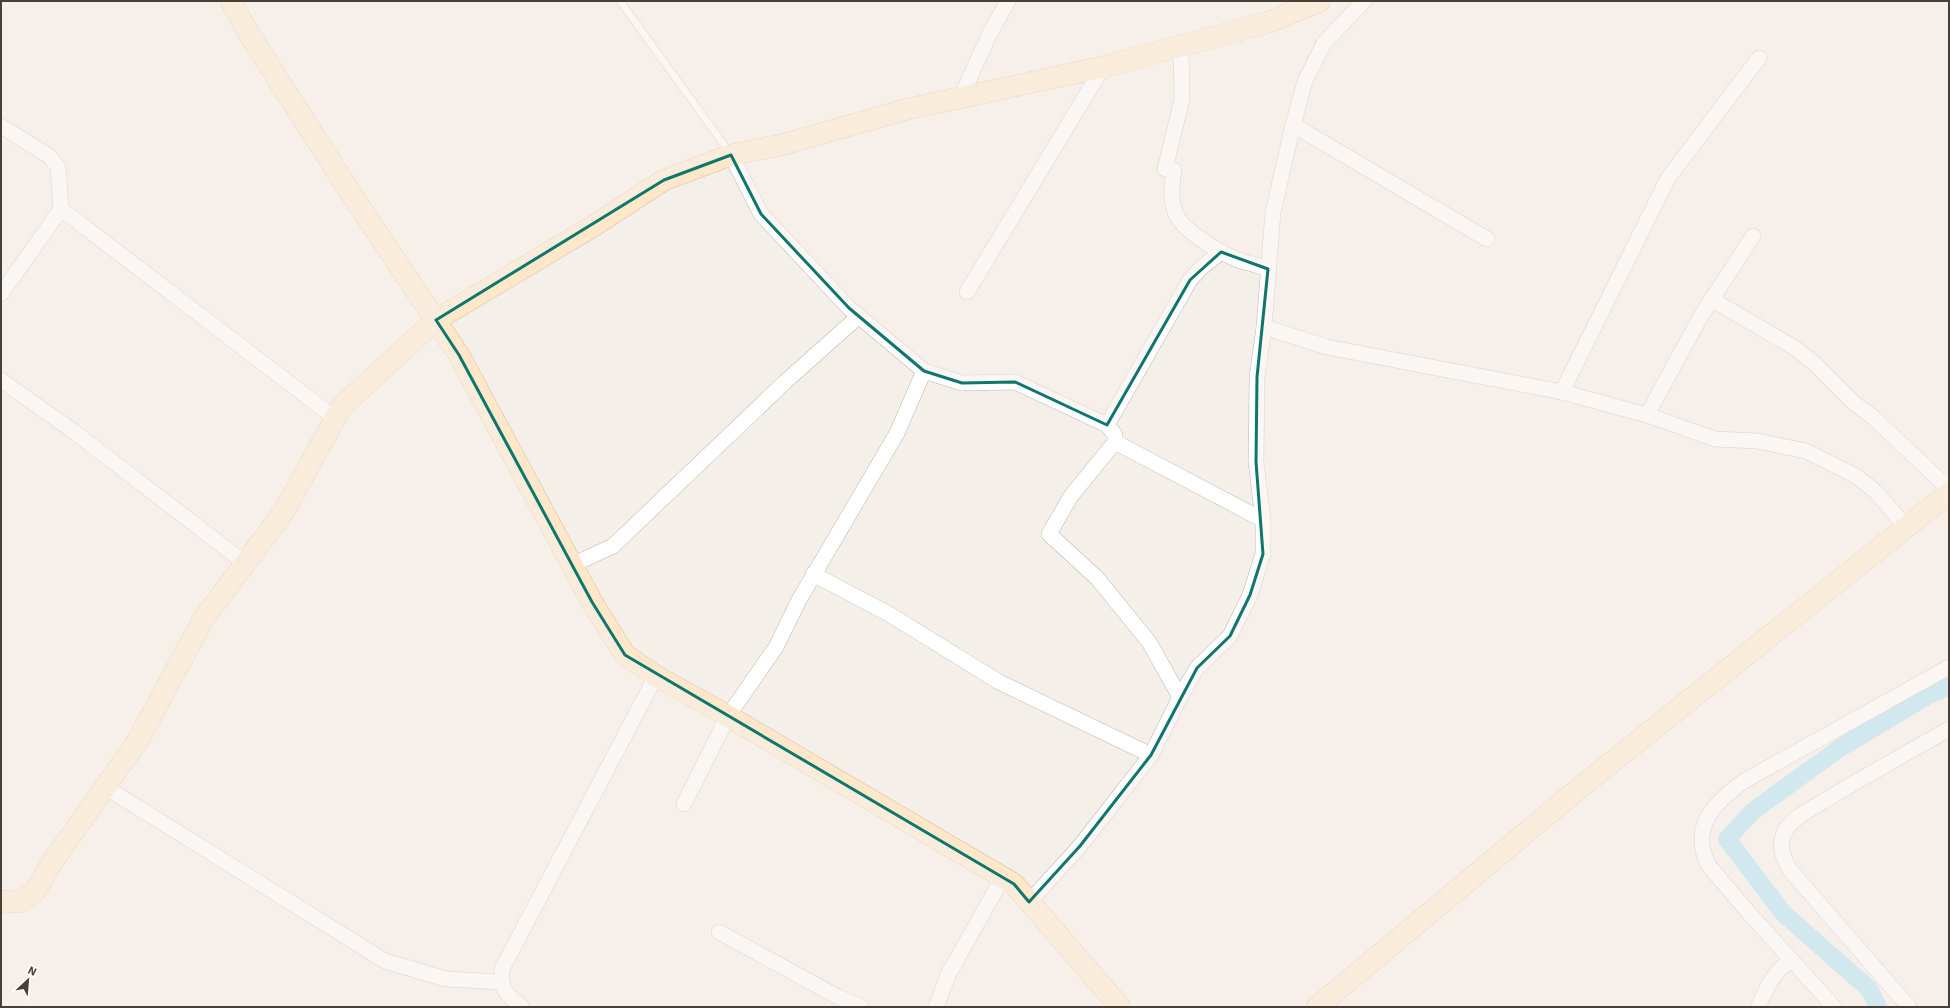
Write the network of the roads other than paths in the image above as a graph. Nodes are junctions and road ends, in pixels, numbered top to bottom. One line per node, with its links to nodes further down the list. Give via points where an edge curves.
1 (231, 1): 22 (street, via 249,34 342,179)
2 (620, 1): 12 (lane)
3 (1008, 1): 9 (street)
4 (1320, 1): 6 (street, via 1269,22)
5 (1364, 1): 10 (street, via 1324,42 1305,81)
6 (1181, 46): 8 (street); 16 (street, via 1182,99 1170,169 1171,195 1175,214 1195,235)
7 (1759, 58): 26 (street, via 1668,178)
8 (1103, 67): 9 (street); 18 (street)
9 (960, 98): 12 (street, via 908,108 781,145)
10 (1293, 125): 15 (street); 17 (street, via 1273,212)
11 (1, 126): 13 (street, via 49,156 58,167)
12 (731, 155): 21 (street, via 761,214); 22 (street, via 664,180 595,225)
13 (61, 209): 19 (street); 28 (street)
14 (1753, 236): 20 (street)
15 (1487, 239)
16 (1221, 252): 17 (street); 29 (street, via 1190,280)
17 (1268, 269): 23 (street)
18 (967, 292)
19 (1, 294)
20 (1711, 299): 27 (street); 31 (street, via 1795,348)
21 (859, 316): 24 (street); 36 (street, via 785,382 613,546)
22 (436, 320): 28 (street, via 342,406); 36 (street, via 459,355)
23 (1264, 327): 26 (street, via 1326,346); 33 (street, via 1257,377 1256,462)
24 (924, 372): 29 (street, via 962,384 1015,382); 37 (street, via 897,433)
25 (1, 380): 35 (street, via 73,431)
26 (1562, 392): 27 (street)
27 (1647, 415): 34 (street, via 1715,439 1757,441 1806,451 1856,476 1876,492)
28 (335, 418): 35 (street, via 283,513)
29 (1107, 426): 30 (street, via 1115,435)
30 (1115, 442): 33 (street); 40 (street, via 1071,496 1049,534 1097,578 1140,630)
31 (1949, 489)
32 (1949, 492): 34 (street)
33 (1263, 520): 40 (street, via 1263,554 1250,595 1230,636 1197,668)
34 (1906, 527): 56 (street, via 1577,790)
35 (245, 563): 44 (street, via 204,618 137,742)
36 (572, 565): 39 (street, via 625,655)
37 (813, 574): 41 (street, via 776,646); 43 (street, via 889,614 999,682)
38 (1949, 667): 50 (street, via 1744,781 1722,797 1709,813 1703,827 1701,843 1705,858)
39 (656, 676): 41 (street); 51 (street, via 502,969)
40 (1180, 697): 43 (street)
41 (728, 716): 45 (street); 46 (street)
42 (1949, 729): 59 (street, via 1807,812 1792,822 1781,841 1782,856 1790,870)
43 (1152, 755): 48 (street, via 1080,846)
44 (105, 787): 47 (street, via 35,891 20,902); 51 (street, via 385,961 446,979)
45 (684, 804)
46 (1003, 878): 48 (street, via 1014,884); 54 (street, via 948,975)
47 (1, 901)
48 (1029, 902): 55 (street)
49 (719, 932): 53 (street)
50 (1781, 968): 57 (street); 58 (street)
51 (501, 982): 52 (street, via 509,996)
52 (522, 1007)
53 (861, 1007)
54 (936, 1007)
55 (1120, 1007)
56 (1317, 1007)
57 (1758, 1007)
58 (1834, 1007)
59 (1909, 1007)

